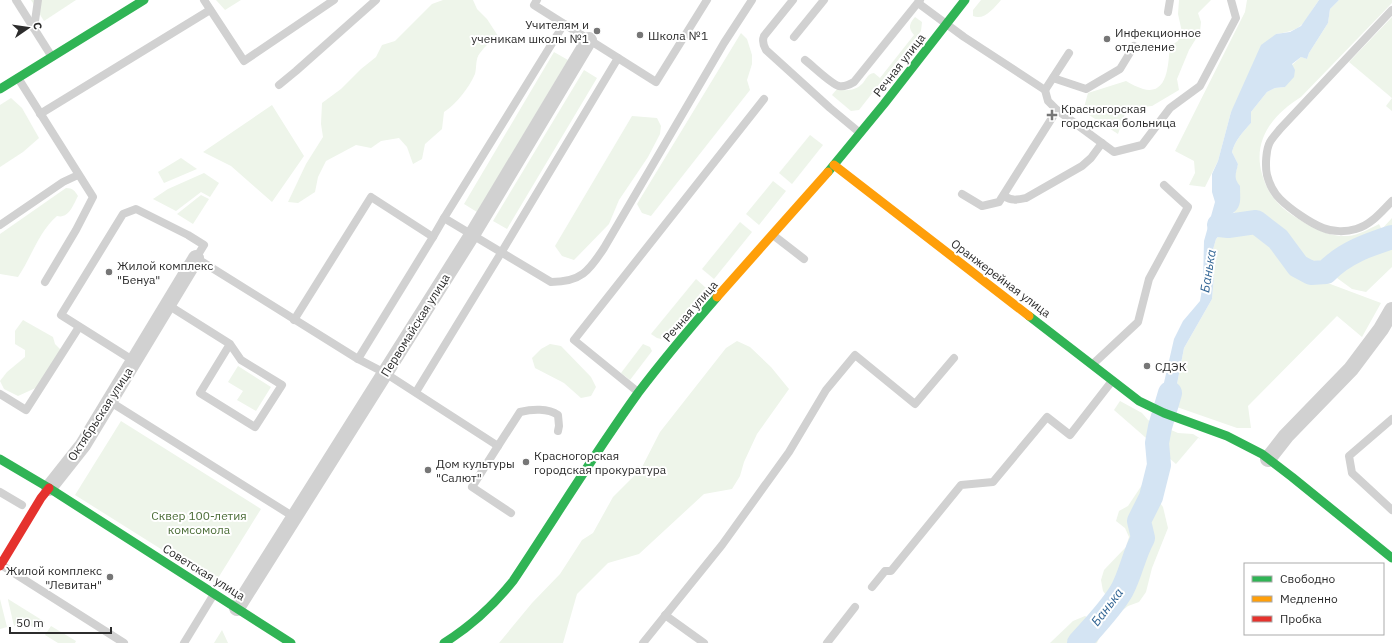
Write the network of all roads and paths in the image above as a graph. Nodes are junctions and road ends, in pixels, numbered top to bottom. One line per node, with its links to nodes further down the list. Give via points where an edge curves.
1 (16, 0): 21 (lane)
2 (38, 0): 21 (lane)
3 (144, 0): 26 (main road)
4 (204, 0): 16 (lane)
5 (334, 0): 16 (lane, via 244,61)
6 (376, 0): 31 (lane)
7 (537, 0): 19 (lane, via 534,6)
8 (707, 0): 27 (lane, via 656,82)
9 (752, 0): 50 (lane, via 590,268 578,277 563,282 551,282)
10 (793, 0): 37 (lane, via 764,36 762,43 766,50)
11 (824, 0): 22 (lane)
12 (965, 0): 20 (main road, Речная улица)
13 (1170, 0): 18 (lane)
14 (1231, 0): 38 (lane, via 1236,18 1200,86 1170,108 1142,145 1114,152)
15 (919, 1): 20 (lane); 28 (lane, via 850,85 837,85)
16 (210, 10): 36 (lane)
17 (1392, 10): 44 (lane, via 1280,129 1270,143 1266,161 1266,174 1279,199 1323,228 1339,231 1358,229 1370,222)
18 (1168, 12)
19 (564, 24): 23 (lane); 45 (lane)
20 (946, 24): 33 (lane); 37 (main road, Речная улица)
21 (34, 28): 26 (lane)
22 (794, 37)
23 (589, 40): 27 (lane); 48 (street, Первомайская улица)
24 (1134, 46): 30 (lane, via 1120,69 1086,89)
25 (1068, 53): 30 (lane)
26 (52, 57): 29 (main road)
27 (618, 58): 50 (lane)
28 (805, 60)
29 (18, 78): 32 (main road); 36 (lane)
30 (1053, 78): 33 (lane)
31 (278, 85)
32 (0, 89)
33 (1045, 90): 35 (lane, via 1048,101)
34 (764, 99): 66 (lane, via 574,340)
35 (1057, 110): 38 (lane); 43 (lane)
36 (40, 114): 40 (lane)
37 (860, 133): 39 (main road, Речная улица)
38 (1102, 143): 43 (lane, via 1082,166 1026,198 1010,200)
39 (834, 165): 47 (main road, Речная улица); 62 (main road, Оранжерейная улица)
40 (78, 175): 46 (lane, via 63,182); 53 (lane, via 92,197 76,230)
41 (1164, 185): 62 (lane, via 1188,207 1149,279 1138,322)
42 (962, 194): 43 (lane, via 982,206 999,202)
43 (1004, 196)
44 (1392, 201)
45 (444, 218): 48 (lane); 49 (lane)
46 (0, 225)
47 (773, 234): 52 (lane); 66 (main road, Речная улица, via 684,335)
48 (472, 235): 50 (lane); 63 (street, Первомайская улица)
49 (433, 237): 56 (lane, via 371,197); 60 (lane)
50 (502, 253): 65 (lane)
51 (196, 258): 54 (street, Октябрьская улица); 56 (lane); 57 (lane, via 204,245 188,235 136,209 123,214 61,315)
52 (804, 259)
53 (44, 282)
54 (168, 306): 58 (lane); 61 (street, Октябрьская улица)
55 (1392, 310): 72 (street, via 1352,369 1286,436)
56 (294, 320): 60 (lane)
57 (79, 327): 61 (lane); 67 (lane, via 26,410)
58 (230, 344): 58 (lane, via 241,360 282,385 255,427 200,393)
59 (954, 358): 86 (lane, via 915,404 856,355 826,390 789,452 722,545)
60 (358, 359): 63 (lane)
61 (134, 361): 68 (street, Октябрьская улица)
62 (1092, 364): 64 (main road, Оранжерейная улица)
63 (385, 373): 65 (lane); 79 (street, Первомайская улица)
64 (1112, 380): 72 (main road, Оранжерейная улица, via 1154,409 1240,442); 82 (lane, via 1070,435 1047,417 993,482 961,485 891,571 885,571)
65 (416, 392): 71 (lane)
66 (639, 393): 90 (main road, Речная улица, via 513,581 482,616)
67 (0, 394)
68 (109, 401): 74 (street, Октябрьская улица, via 83,445); 79 (lane)
69 (1392, 418): 77 (lane, via 1349,456 1352,473)
70 (558, 431): 71 (lane, via 558,415 551,411 520,412)
71 (498, 446): 78 (lane, via 472,487)
72 (1268, 458): 80 (main road, Оранжерейная улица)
73 (0, 459): 74 (main road, Советская улица)
74 (49, 488): 81 (main road, Октябрьская улица); 83 (main road, Советская улица)
75 (0, 492): 76 (lane)
76 (22, 505)
77 (1392, 510)
78 (512, 513)
79 (294, 518): 85 (street, Первомайская улица)
80 (1392, 558)
81 (0, 565): 87 (lane)
82 (872, 587)
83 (214, 593): 85 (main road, Советская улица); 88 (lane)
84 (855, 607): 93 (lane)
85 (237, 608): 89 (main road, Советская улица)
86 (665, 615): 91 (lane); 92 (lane)
87 (124, 643)
88 (184, 643)
89 (291, 643)
90 (444, 643)
91 (642, 643)
92 (704, 643)
93 (827, 643)

